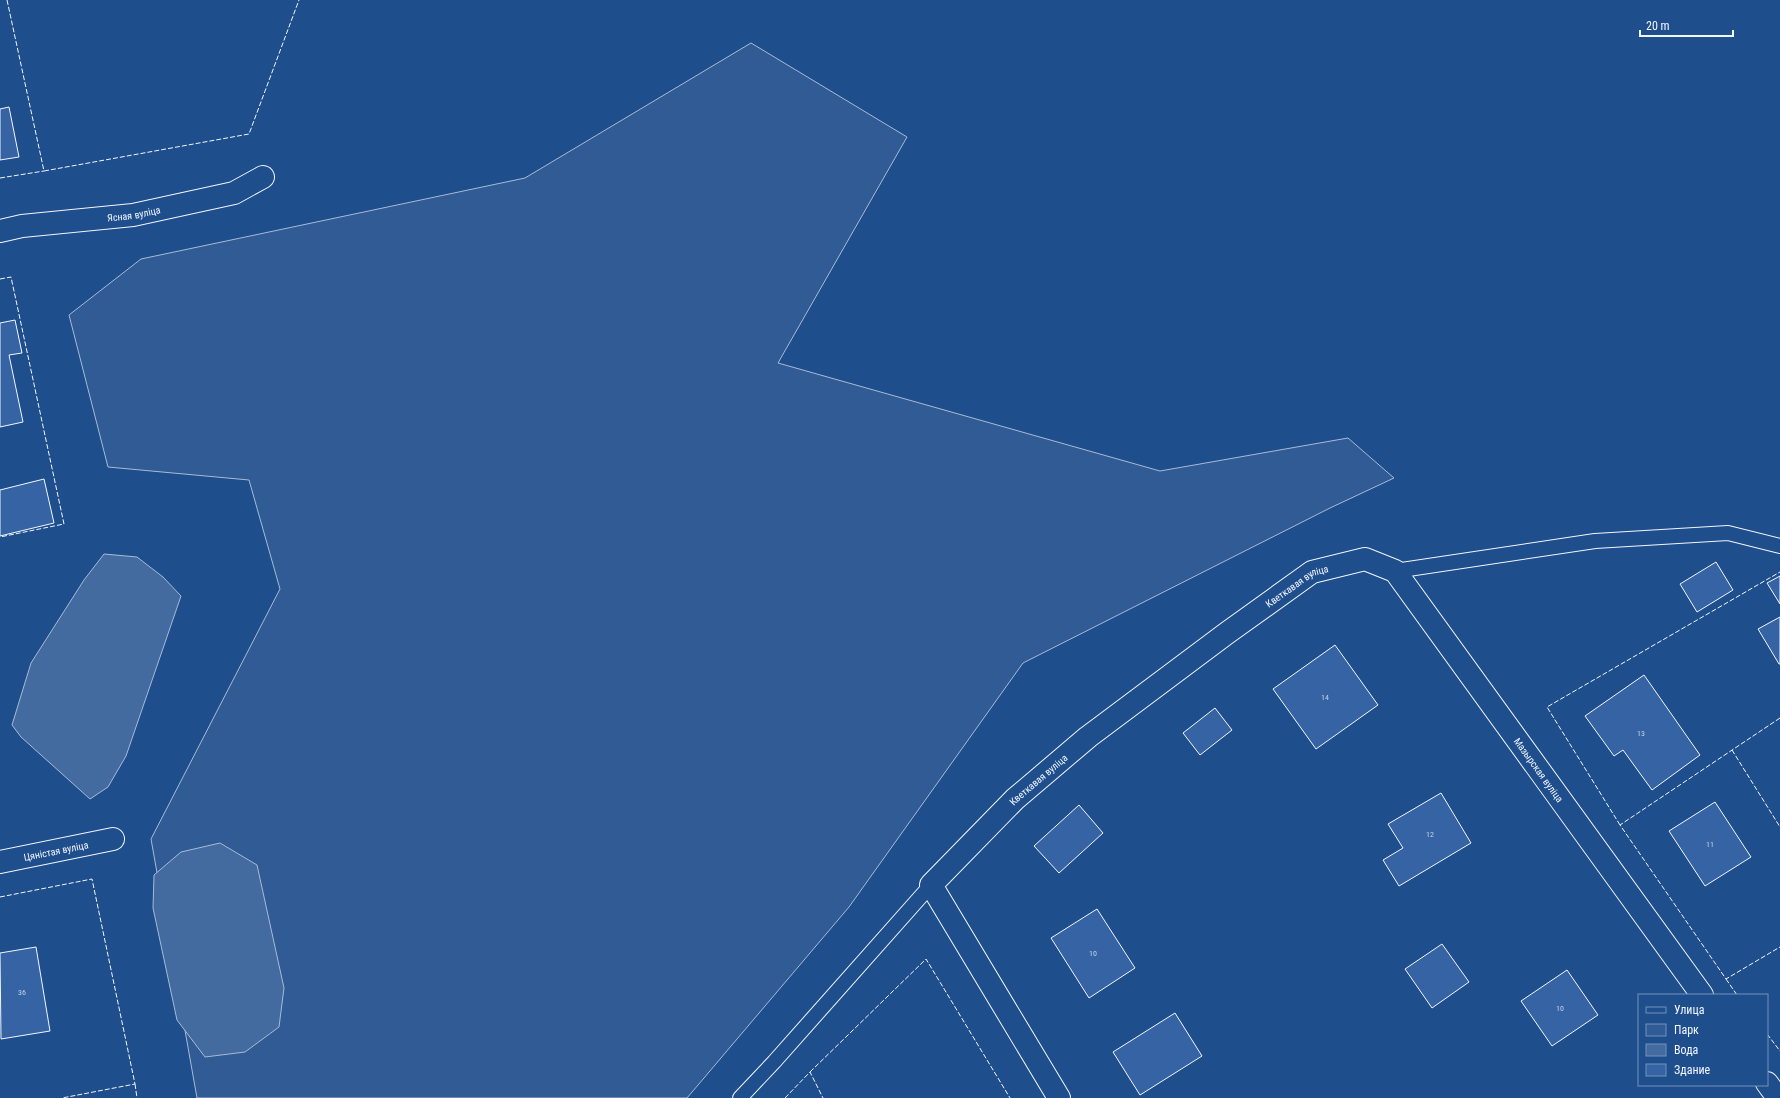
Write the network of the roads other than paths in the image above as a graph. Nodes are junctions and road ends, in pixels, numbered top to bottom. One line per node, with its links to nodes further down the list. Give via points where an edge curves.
1 (263, 177): 2 (street, Ясная вуліца, via 234,193 133,215 22,226)
2 (0, 231)
3 (1780, 546): 4 (lane, via 1728,533 1595,541)
4 (1395, 571): 7 (street, Кветкавая вуліца, via 1365,559 1312,572 1227,632 1088,737 1015,799); 8 (street, Мазырская вуліца)
5 (113, 839): 6 (street, Цяністая вуліца)
6 (0, 862)
7 (931, 885): 10 (lane); 11 (street)
8 (1701, 994)
9 (1768, 1085): 12 (street)
10 (740, 1098)
11 (1059, 1098)
12 (1778, 1098)

